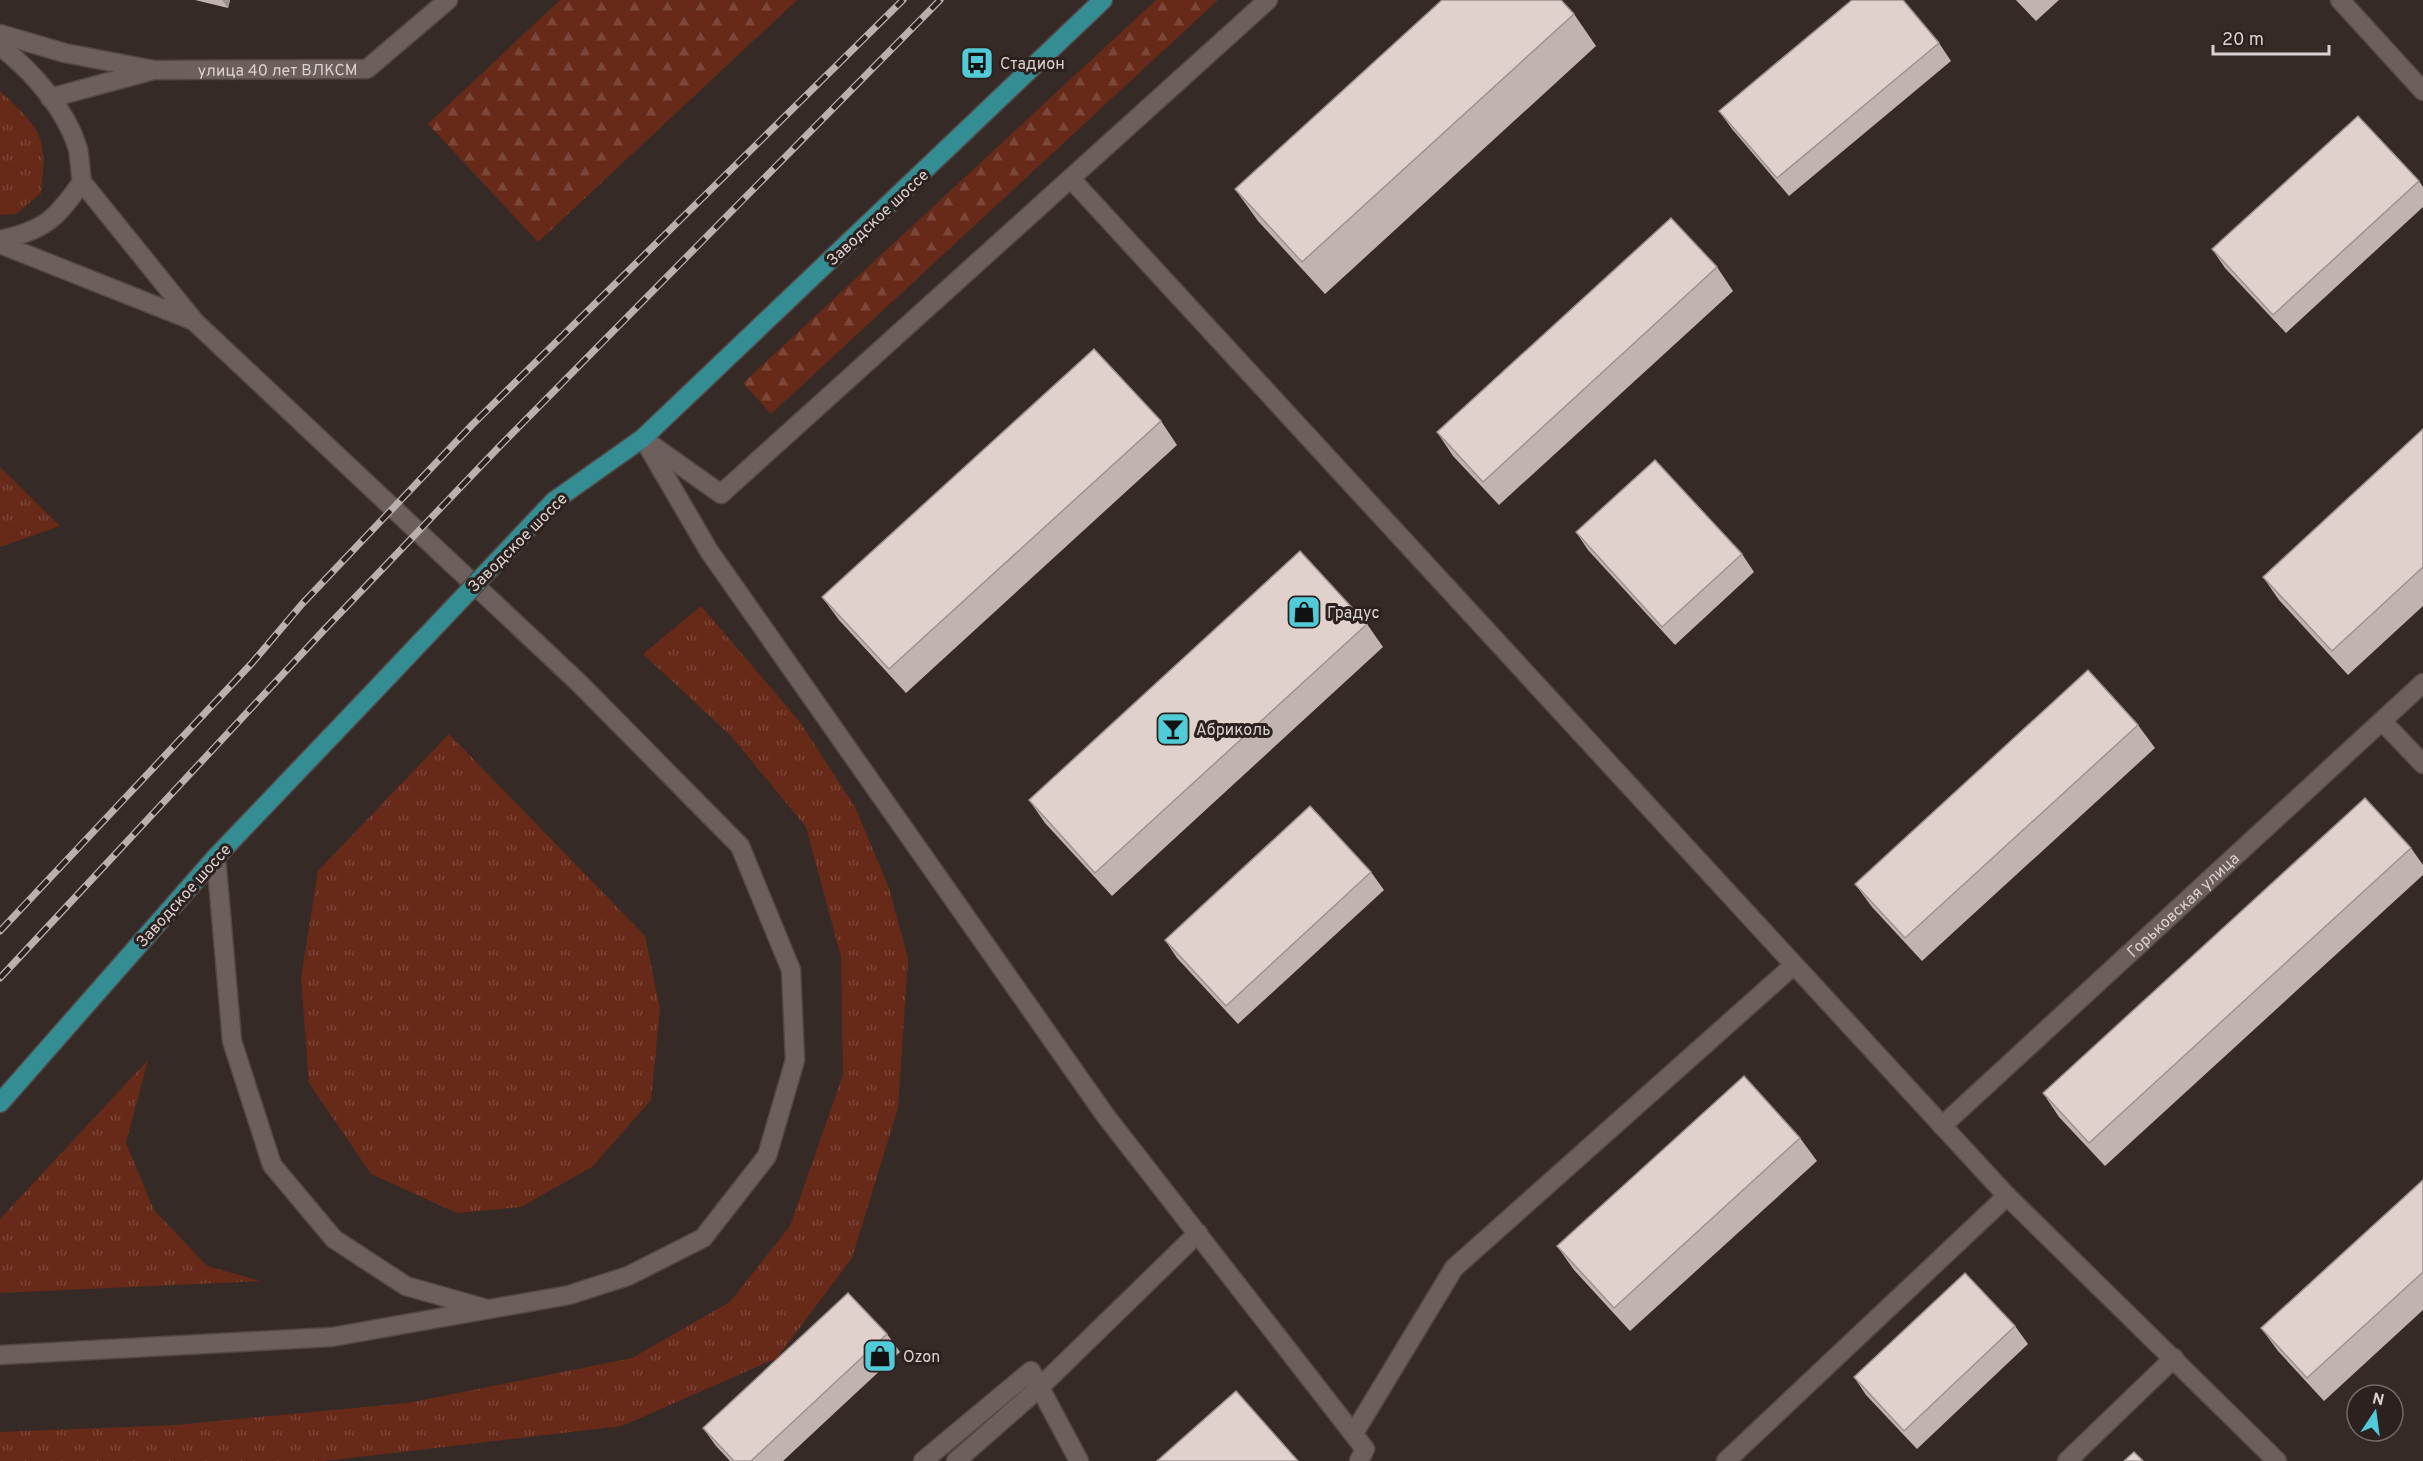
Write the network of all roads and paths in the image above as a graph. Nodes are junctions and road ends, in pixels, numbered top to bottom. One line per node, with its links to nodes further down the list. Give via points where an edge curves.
1 (448, 0): 7 (street, улица 40 лет ВЛКСМ, via 367,69)
2 (1103, 0): 14 (main road, Заводское шоссе)
3 (1268, 0): 10 (street)
4 (2340, 0): 8 (street)
5 (0, 34): 7 (street, via 65,53)
6 (0, 46): 9 (street, via 15,57)
7 (154, 70): 9 (street)
8 (2423, 91)
9 (50, 98): 11 (street, via 78,149)
10 (1072, 180): 14 (street, via 722,494); 19 (street)
11 (82, 182): 12 (street, via 61,212 30,233); 13 (street)
12 (0, 242): 13 (street)
13 (195, 322): 24 (street, via 579,682 740,846 791,970 795,1060 767,1156 703,1238 628,1276 569,1295)
14 (643, 438): 18 (main road, Заводское шоссе, bridge, via 554,501); 23 (street, via 709,551 1105,1115)
15 (2423, 683): 16 (street, Горьковская улица)
16 (2382, 721): 17 (street); 21 (street, Горьковская улица)
17 (2423, 764)
18 (216, 856): 20 (main road, Заводское шоссе); 24 (street, via 232,1041 272,1165 343,1245 406,1286)
19 (1794, 965): 21 (street); 28 (street, via 1454,1268)
20 (0, 1103)
21 (1942, 1126): 22 (street)
22 (2007, 1196): 26 (street); 33 (street)
23 (1198, 1233): 27 (street); 28 (street)
24 (491, 1310): 25 (street, via 332,1337)
25 (0, 1355)
26 (2174, 1358): 34 (street); 35 (street)
27 (1039, 1388): 30 (street, via 1032,1371); 31 (street); 32 (street)
28 (1354, 1433): 29 (street)
29 (1367, 1457)
30 (923, 1461)
31 (956, 1461)
32 (1079, 1461)
33 (1726, 1461)
34 (2067, 1461)
35 (2277, 1461)

